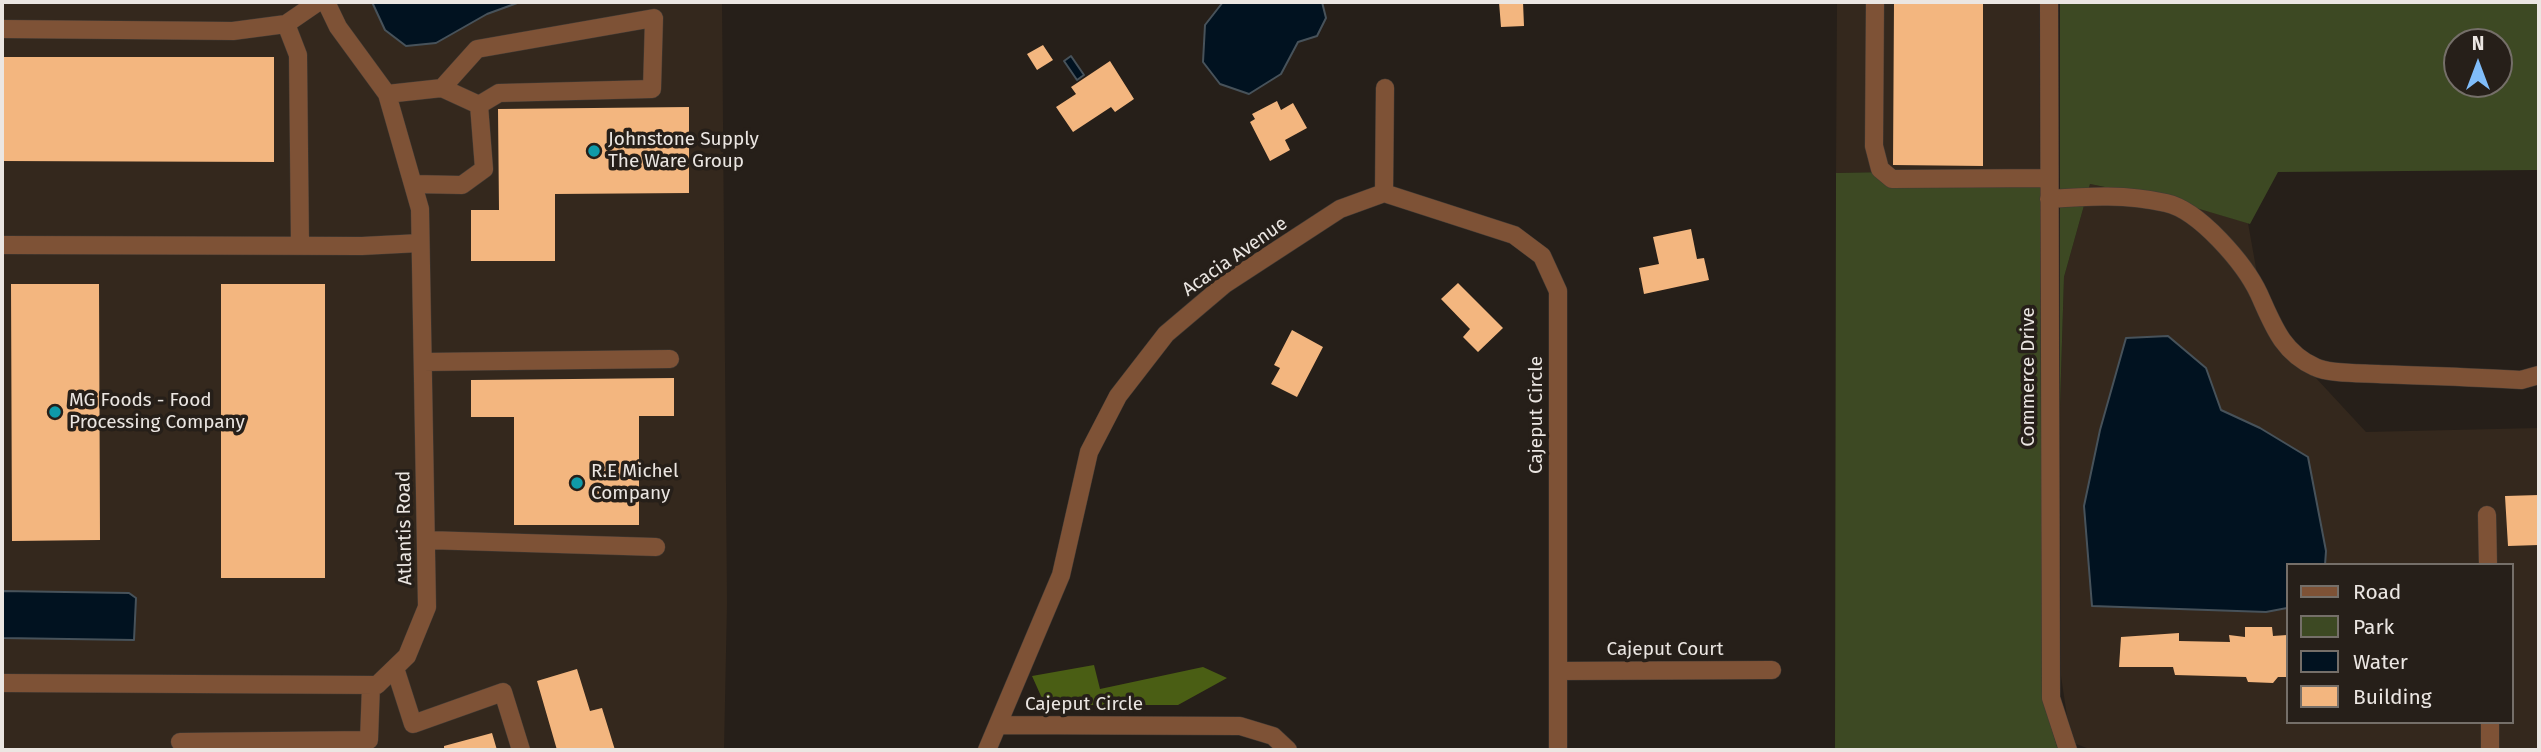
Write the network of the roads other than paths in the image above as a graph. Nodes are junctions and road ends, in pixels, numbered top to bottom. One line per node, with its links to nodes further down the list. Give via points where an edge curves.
1 (318, 2): 5 (street)
2 (326, 2): 9 (street, Atlantis Road, via 338,27)
3 (1875, 2): 11 (street, via 1874,146 1880,169 1892,179)
4 (2049, 2): 11 (street, Commerce Drive)
5 (286, 24): 6 (street, via 233,31); 17 (street, via 298,55)
6 (2, 29)
7 (442, 88): 9 (street); 10 (street); 10 (street, via 477,49 654,18 652,89 499,93)
8 (1385, 88): 13 (street)
9 (387, 94): 12 (street, Atlantis Road)
10 (479, 105): 12 (street, via 484,169 462,184)
11 (2049, 178): 14 (street, Commerce Drive)
12 (413, 184): 15 (street, Atlantis Road, via 420,209)
13 (1384, 193): 27 (street, Cajeput Circle, via 1514,235 1542,256 1558,291); 31 (street, Acacia Avenue, via 1340,209 1225,284 1166,334 1118,396 1089,452 1061,575)
14 (2049, 199): 20 (street, via 2108,195 2169,203 2194,218 2250,275 2291,353 2318,369 2521,380); 37 (street, Commerce Drive, via 2051,698)
15 (420, 243): 17 (street); 19 (street, Atlantis Road)
16 (2, 245): 17 (street)
17 (300, 246)
18 (670, 359): 19 (street)
19 (423, 362): 22 (street, Atlantis Road)
20 (2539, 375)
21 (2487, 515): 24 (street)
22 (426, 540): 23 (street); 25 (street, Atlantis Road, via 427,607 407,656)
23 (656, 547)
24 (2488, 563)
25 (395, 668): 29 (street, Atlantis Road); 33 (street, via 413,724 503,692)
26 (1772, 670): 27 (street, Cajeput Court)
27 (1558, 671): 36 (street, Cajeput Circle)
28 (2, 683): 29 (street)
29 (371, 685): 32 (street, via 369,740)
30 (2490, 724): 38 (street)
31 (998, 725): 34 (street, Acacia Avenue); 35 (street, Cajeput Circle, via 1240,726 1273,736)
32 (180, 742)
33 (521, 750)
34 (987, 750)
35 (1288, 750)
36 (1558, 750)
37 (2068, 750)
38 (2490, 750)

